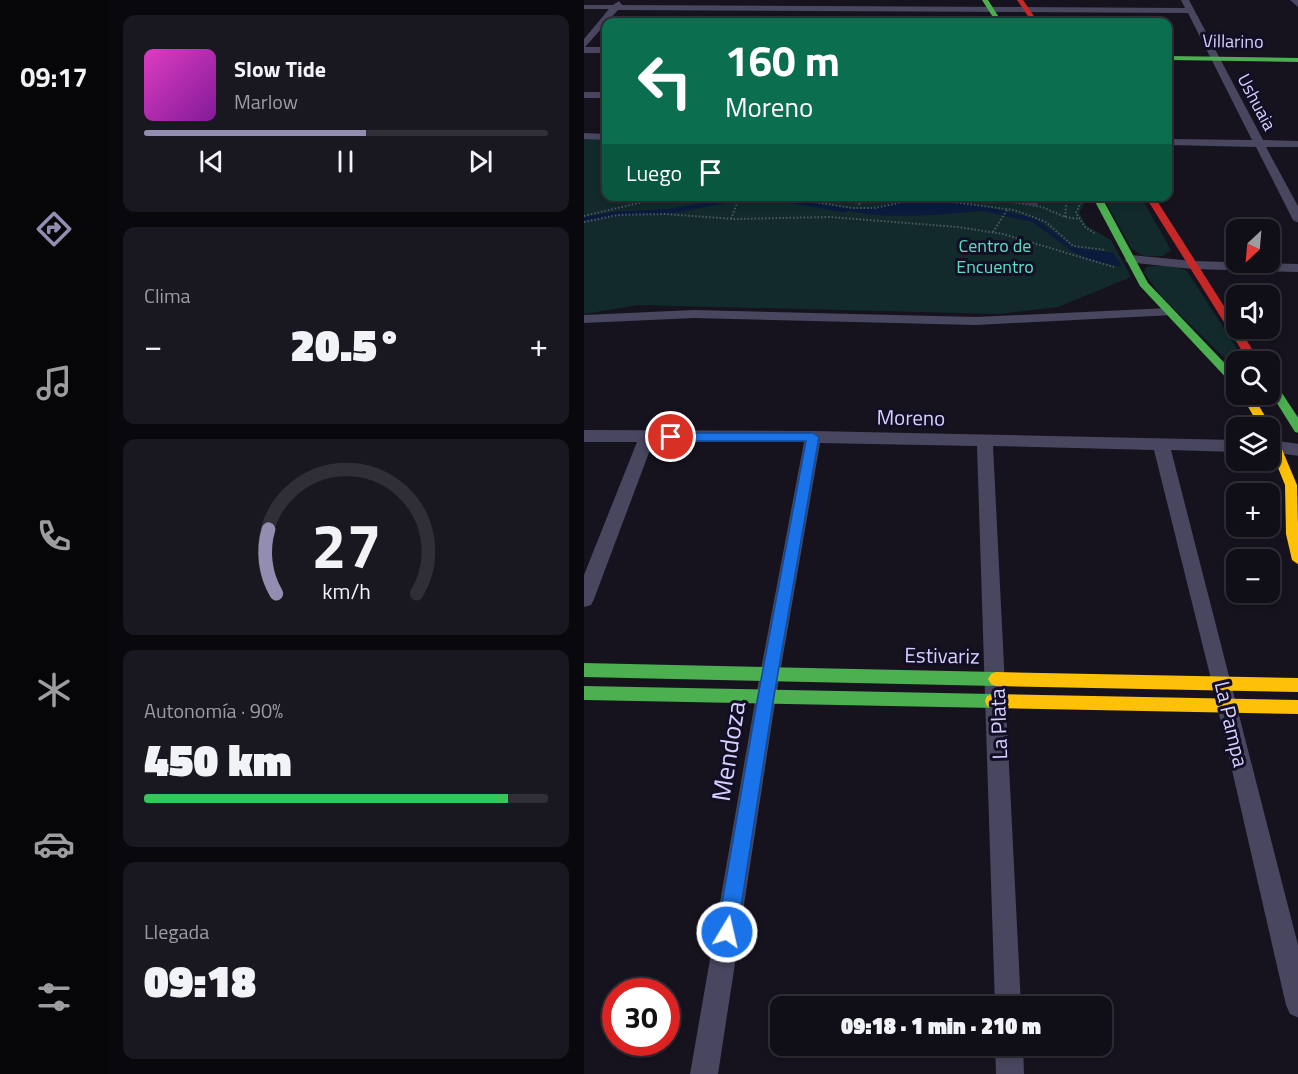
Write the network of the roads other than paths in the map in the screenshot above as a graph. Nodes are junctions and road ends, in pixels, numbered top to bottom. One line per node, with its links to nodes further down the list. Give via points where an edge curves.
1 (1185, 0): 9 (street, Ushuaia)
2 (1294, 0): 6 (street)
3 (618, 4): 7 (street); 8 (street); 10 (street)
4 (988, 4): 5 (street); 8 (street); 11 (street)
5 (1023, 4): 9 (street); 12 (street)
6 (1298, 6)
7 (584, 7)
8 (757, 8)
9 (1191, 11): 18 (street, Ushuaia)
10 (606, 18)
11 (997, 18)
12 (1032, 18)
13 (602, 23): 14 (street)
14 (584, 45)
15 (584, 50): 16 (street)
16 (602, 50)
17 (1172, 58): 18 (street, Villarino)
18 (1216, 59): 19 (street, Villarino); 25 (street, Ushuaia)
19 (1298, 60)
20 (584, 95): 21 (street)
21 (602, 95)
22 (584, 136): 23 (street)
23 (602, 136)
24 (1172, 142): 25 (street)
25 (1260, 144): 26 (street); 29 (street, Ushuaia)
26 (1298, 144)
27 (1099, 201): 30 (street)
28 (1152, 201): 31 (street)
29 (1298, 220)
30 (1129, 256): 31 (street); 33 (street)
31 (1193, 266): 32 (street); 35 (street)
32 (1298, 268)
33 (1168, 312): 34 (street, via 976,321 694,314); 36 (street)
34 (584, 319)
35 (1248, 351)
36 (1226, 371)
37 (1280, 400): 38 (street)
38 (1298, 429)
39 (584, 436): 40 (street, Moreno)
40 (647, 437): 41 (street, Moreno); 49 (street)
41 (813, 437): 42 (street, Moreno); 51 (street, Mendoza)
42 (985, 441): 43 (street, Moreno); 54 (street, La Plata)
43 (1160, 445): 45 (street, Moreno); 52 (street, La Pampa)
44 (1280, 445): 46 (street)
45 (1226, 446)
46 (1298, 450)
47 (1280, 462): 48 (street, via 1291,485)
48 (1298, 560)
49 (584, 599)
50 (584, 670): 51 (street, Estivariz)
51 (770, 673): 54 (street, Estivariz); 56 (street, Mendoza)
52 (1222, 683): 53 (street, Estivariz); 54 (street, Estivariz); 57 (street, La Pampa)
53 (1298, 685)
54 (997, 688): 56 (street, Estivariz); 57 (street, Estivariz); 59 (street, La Plata)
55 (584, 693): 56 (street, Estivariz)
56 (766, 696): 62 (street, Mendoza)
57 (1227, 705): 58 (street, Estivariz); 60 (street, La Pampa)
58 (1298, 707)
59 (1008, 996)
60 (1298, 1005)
61 (1009, 1056): 63 (street)
62 (704, 1074)
63 (1010, 1074)

